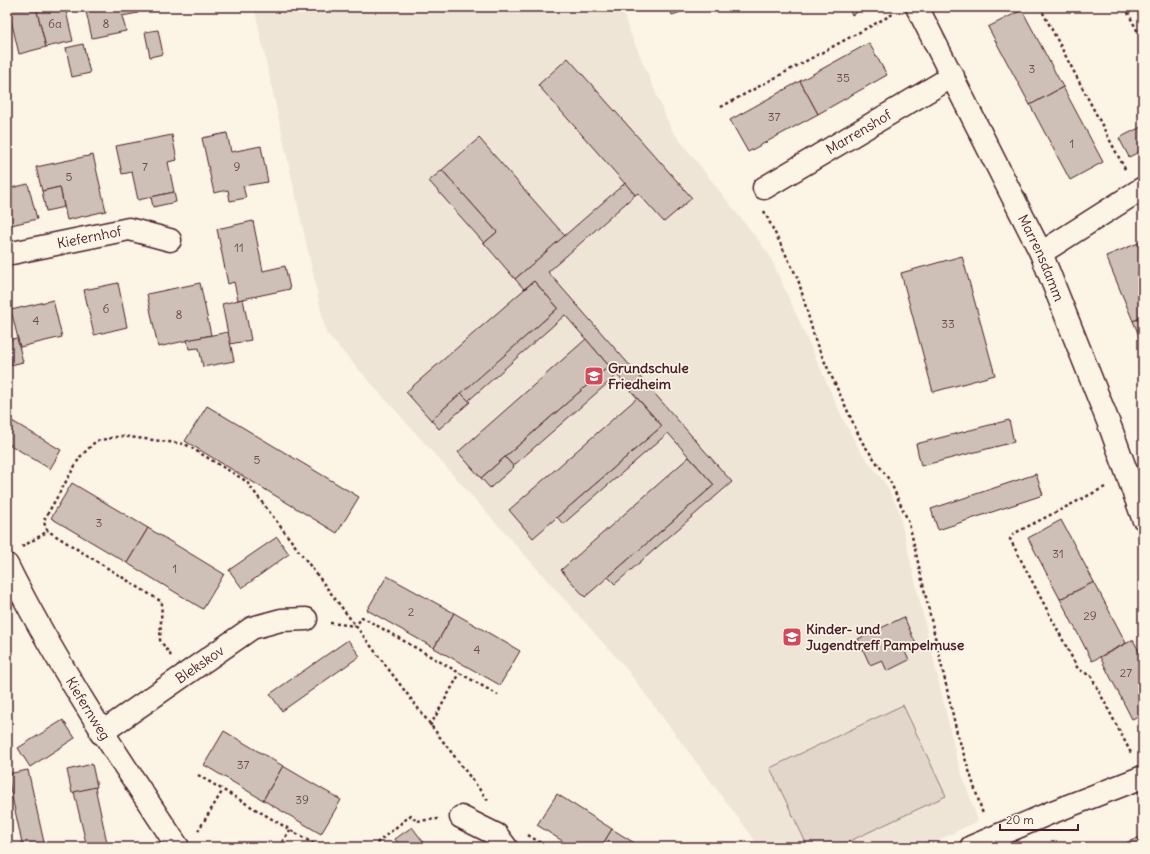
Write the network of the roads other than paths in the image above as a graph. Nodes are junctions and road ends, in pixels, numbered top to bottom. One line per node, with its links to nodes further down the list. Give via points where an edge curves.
1 (918, 8): 2 (street, Marrensdamm)
2 (953, 76): 3 (street, Marrenshof); 6 (street, Marrensdamm)
3 (764, 188)
4 (1140, 190): 6 (street)
5 (170, 240): 7 (street, Kiefernhof, via 129,229)
6 (1041, 253): 8 (street, Marrensdamm, via 1128,473)
7 (7, 254)
8 (1143, 518)
9 (13, 557): 11 (street, Kiefernweg, via 34,619)
10 (306, 619): 11 (street, Blekskov, via 280,620 252,628)
11 (101, 733): 15 (street, Kiefernweg)
12 (1143, 777): 14 (street, via 1050,812)
13 (462, 817): 16 (street, via 497,835)
14 (976, 844)
15 (178, 847)
16 (506, 847)

